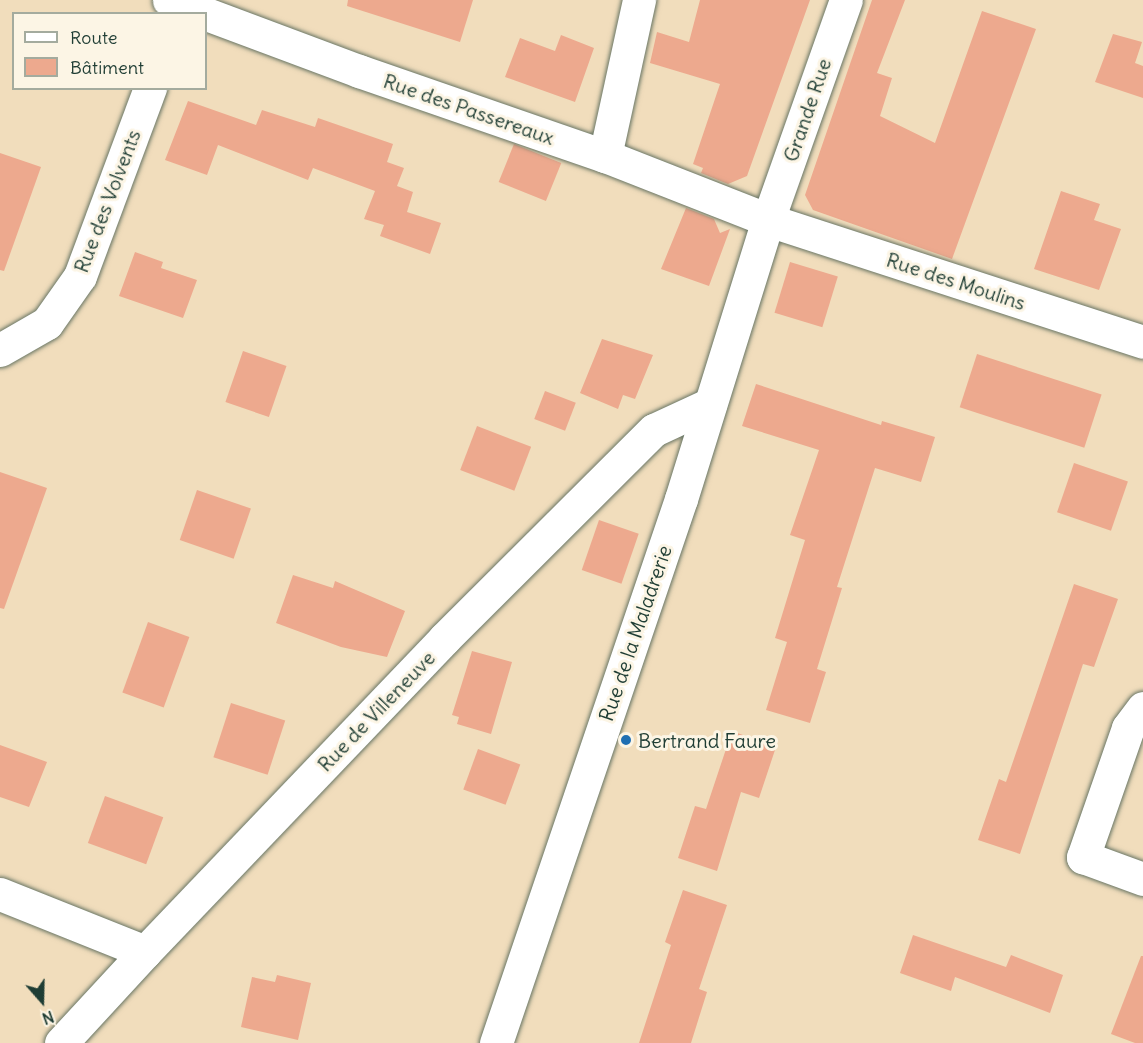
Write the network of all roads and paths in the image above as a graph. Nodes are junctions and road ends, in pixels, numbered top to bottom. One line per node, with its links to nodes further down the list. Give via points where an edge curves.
1 (639, 0): 7 (street)
2 (846, 0): 8 (street, Grande Rue)
3 (176, 6): 4 (street, Rue des Passereaux)
4 (193, 12)
5 (207, 17): 7 (street, Rue des Passereaux)
6 (149, 90): 10 (street, Rue des Volvents, via 80,276 47,323)
7 (605, 156): 8 (street, Rue des Passereaux)
8 (768, 220): 9 (street, Rue des Moulins); 11 (street, Rue de la Maladrerie)
9 (1143, 342)
10 (0, 350)
11 (710, 404): 15 (street, Rue de Villeneuve, via 654,430 444,639); 17 (street, Rue de la Maladrerie)
12 (1143, 708): 13 (street, via 1128,728 1083,857)
13 (1143, 879)
14 (0, 894): 15 (street)
15 (145, 952): 16 (street, Rue de Villeneuve)
16 (62, 1043)
17 (496, 1043)

